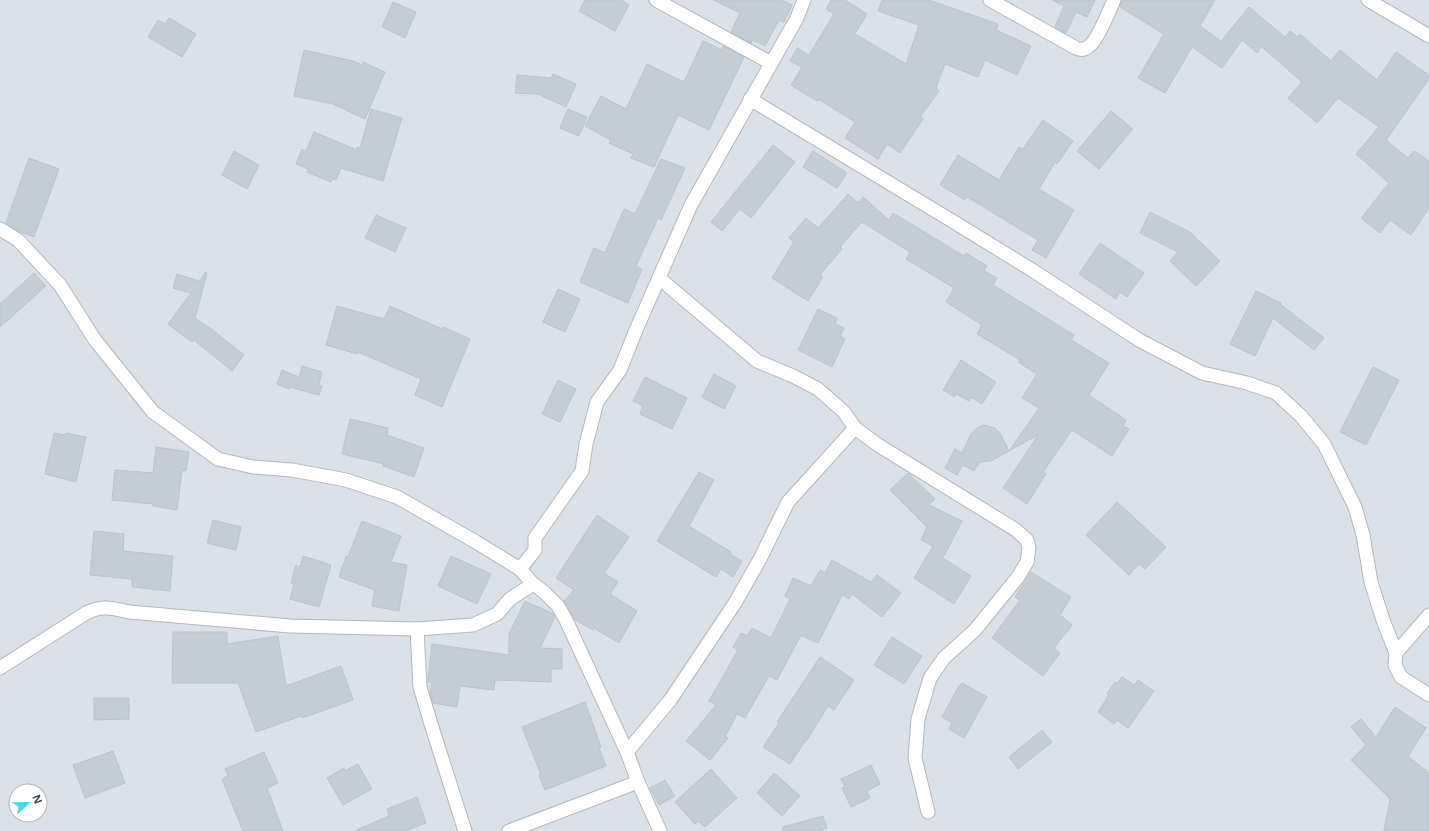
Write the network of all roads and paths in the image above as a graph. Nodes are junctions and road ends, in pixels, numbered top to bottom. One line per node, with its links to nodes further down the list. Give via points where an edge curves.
1 (656, 0): 7 (street)
2 (804, 0): 7 (street, via 797,18)
3 (990, 0): 4 (street, via 1081,50 1094,41)
4 (1114, 0)
5 (1368, 0): 6 (street)
6 (1429, 36)
7 (771, 63): 8 (street)
8 (750, 99): 10 (street, via 691,205); 16 (street, via 956,223 1139,340 1202,373 1247,383 1276,393 1301,416 1324,444 1355,507 1363,535 1370,582)
9 (0, 229): 12 (street, via 18,240 60,285 95,340 153,412 218,459 253,468 292,470 346,480 397,497)
10 (659, 278): 11 (street, via 757,361 818,389 844,412); 12 (street, via 620,370 597,402 582,471 535,538 535,550)
11 (855, 428): 19 (street, via 788,502 736,603 671,699); 21 (street, via 878,445 1016,530 1027,540 1029,548 1027,562 1018,577 975,630 944,658 930,678 918,719 915,758)
12 (520, 569): 13 (street)
13 (533, 584): 15 (street, via 510,599 497,614 473,624); 19 (street, via 558,606 566,620)
14 (1429, 616): 16 (street)
15 (417, 629): 17 (street, via 290,626 96,608); 22 (street, via 420,687)
16 (1396, 653): 18 (street, via 1395,665 1401,677)
17 (0, 668)
18 (1429, 695)
19 (627, 752): 20 (street)
20 (638, 782): 23 (street); 24 (street)
21 (928, 812)
22 (465, 831)
23 (509, 831)
24 (660, 831)

